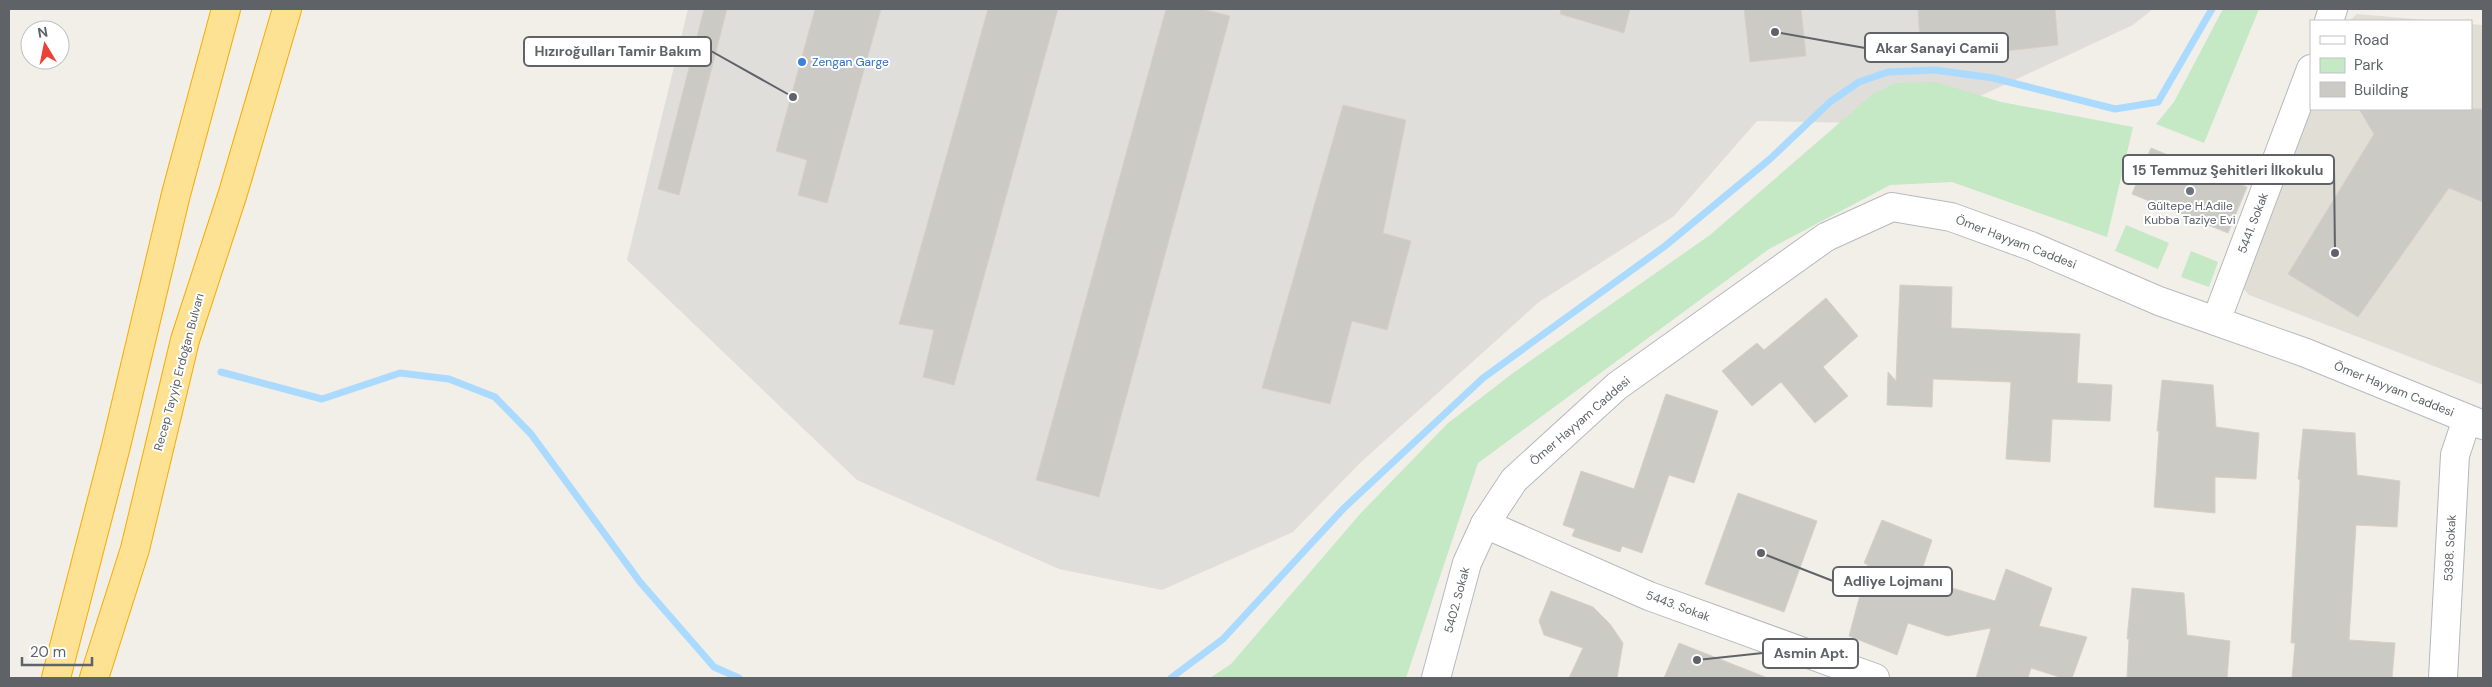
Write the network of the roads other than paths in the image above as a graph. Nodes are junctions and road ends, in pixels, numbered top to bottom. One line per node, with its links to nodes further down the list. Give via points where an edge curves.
1 (226, 9): 5 (highway, via 176,194)
2 (287, 9): 6 (highway, Recep Tayyip Erdoğan Bulvarı, via 233,193)
3 (2310, 72): 4 (street, 5441. Sokak)
4 (2216, 321): 7 (street, Ömer Hayyam Caddesi, via 2306,353); 8 (street, Ömer Hayyam Caddesi, via 1951,217 1892,207 1826,237 1617,386 1514,480)
5 (146, 326): 6 (highway); 9 (highway)
6 (185, 340): 10 (highway, Recep Tayyip Erdoğan Bulvarı, via 135,549)
7 (2475, 422): 13 (street, 5398. Sokak, via 2455,455)
8 (1485, 524): 11 (street, 5402. Sokak, via 1468,563); 12 (street, 5443. Sokak, via 1649,596)
9 (56, 678)
10 (94, 678)
11 (1436, 678)
12 (1875, 678)
13 (2443, 678)

